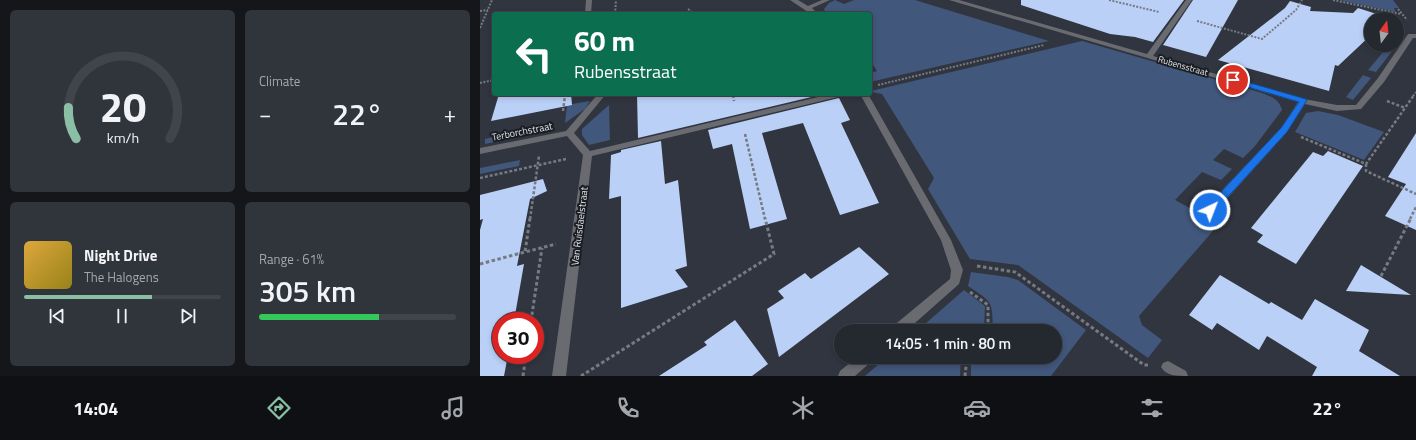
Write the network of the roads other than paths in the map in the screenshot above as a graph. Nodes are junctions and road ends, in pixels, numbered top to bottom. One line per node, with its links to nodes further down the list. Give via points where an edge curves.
1 (589, 0): 7 (street)
2 (792, 0): 6 (street)
3 (827, 0): 6 (street)
4 (952, 0): 10 (street, Rubensstraat)
5 (1189, 0): 10 (street)
6 (808, 8): 8 (street)
7 (588, 12)
8 (813, 12)
9 (1416, 36): 14 (street, Rubensstraat, via 1410,36 1381,80 1358,107 1337,108)
10 (1149, 56): 14 (street, Rubensstraat)
11 (600, 96): 15 (street)
12 (834, 96): 17 (street)
13 (865, 96): 19 (street, via 946,240 957,270 955,281)
14 (1303, 100): 18 (street, via 1284,130)
15 (569, 133): 16 (street, Terborchstraat); 17 (street)
16 (480, 151)
17 (588, 154): 22 (street, Van Ruisdaelstraat)
18 (1210, 210)
19 (905, 324)
20 (859, 364): 23 (street)
21 (1168, 367): 24 (street)
22 (559, 376)
23 (844, 376)
24 (1181, 376)

